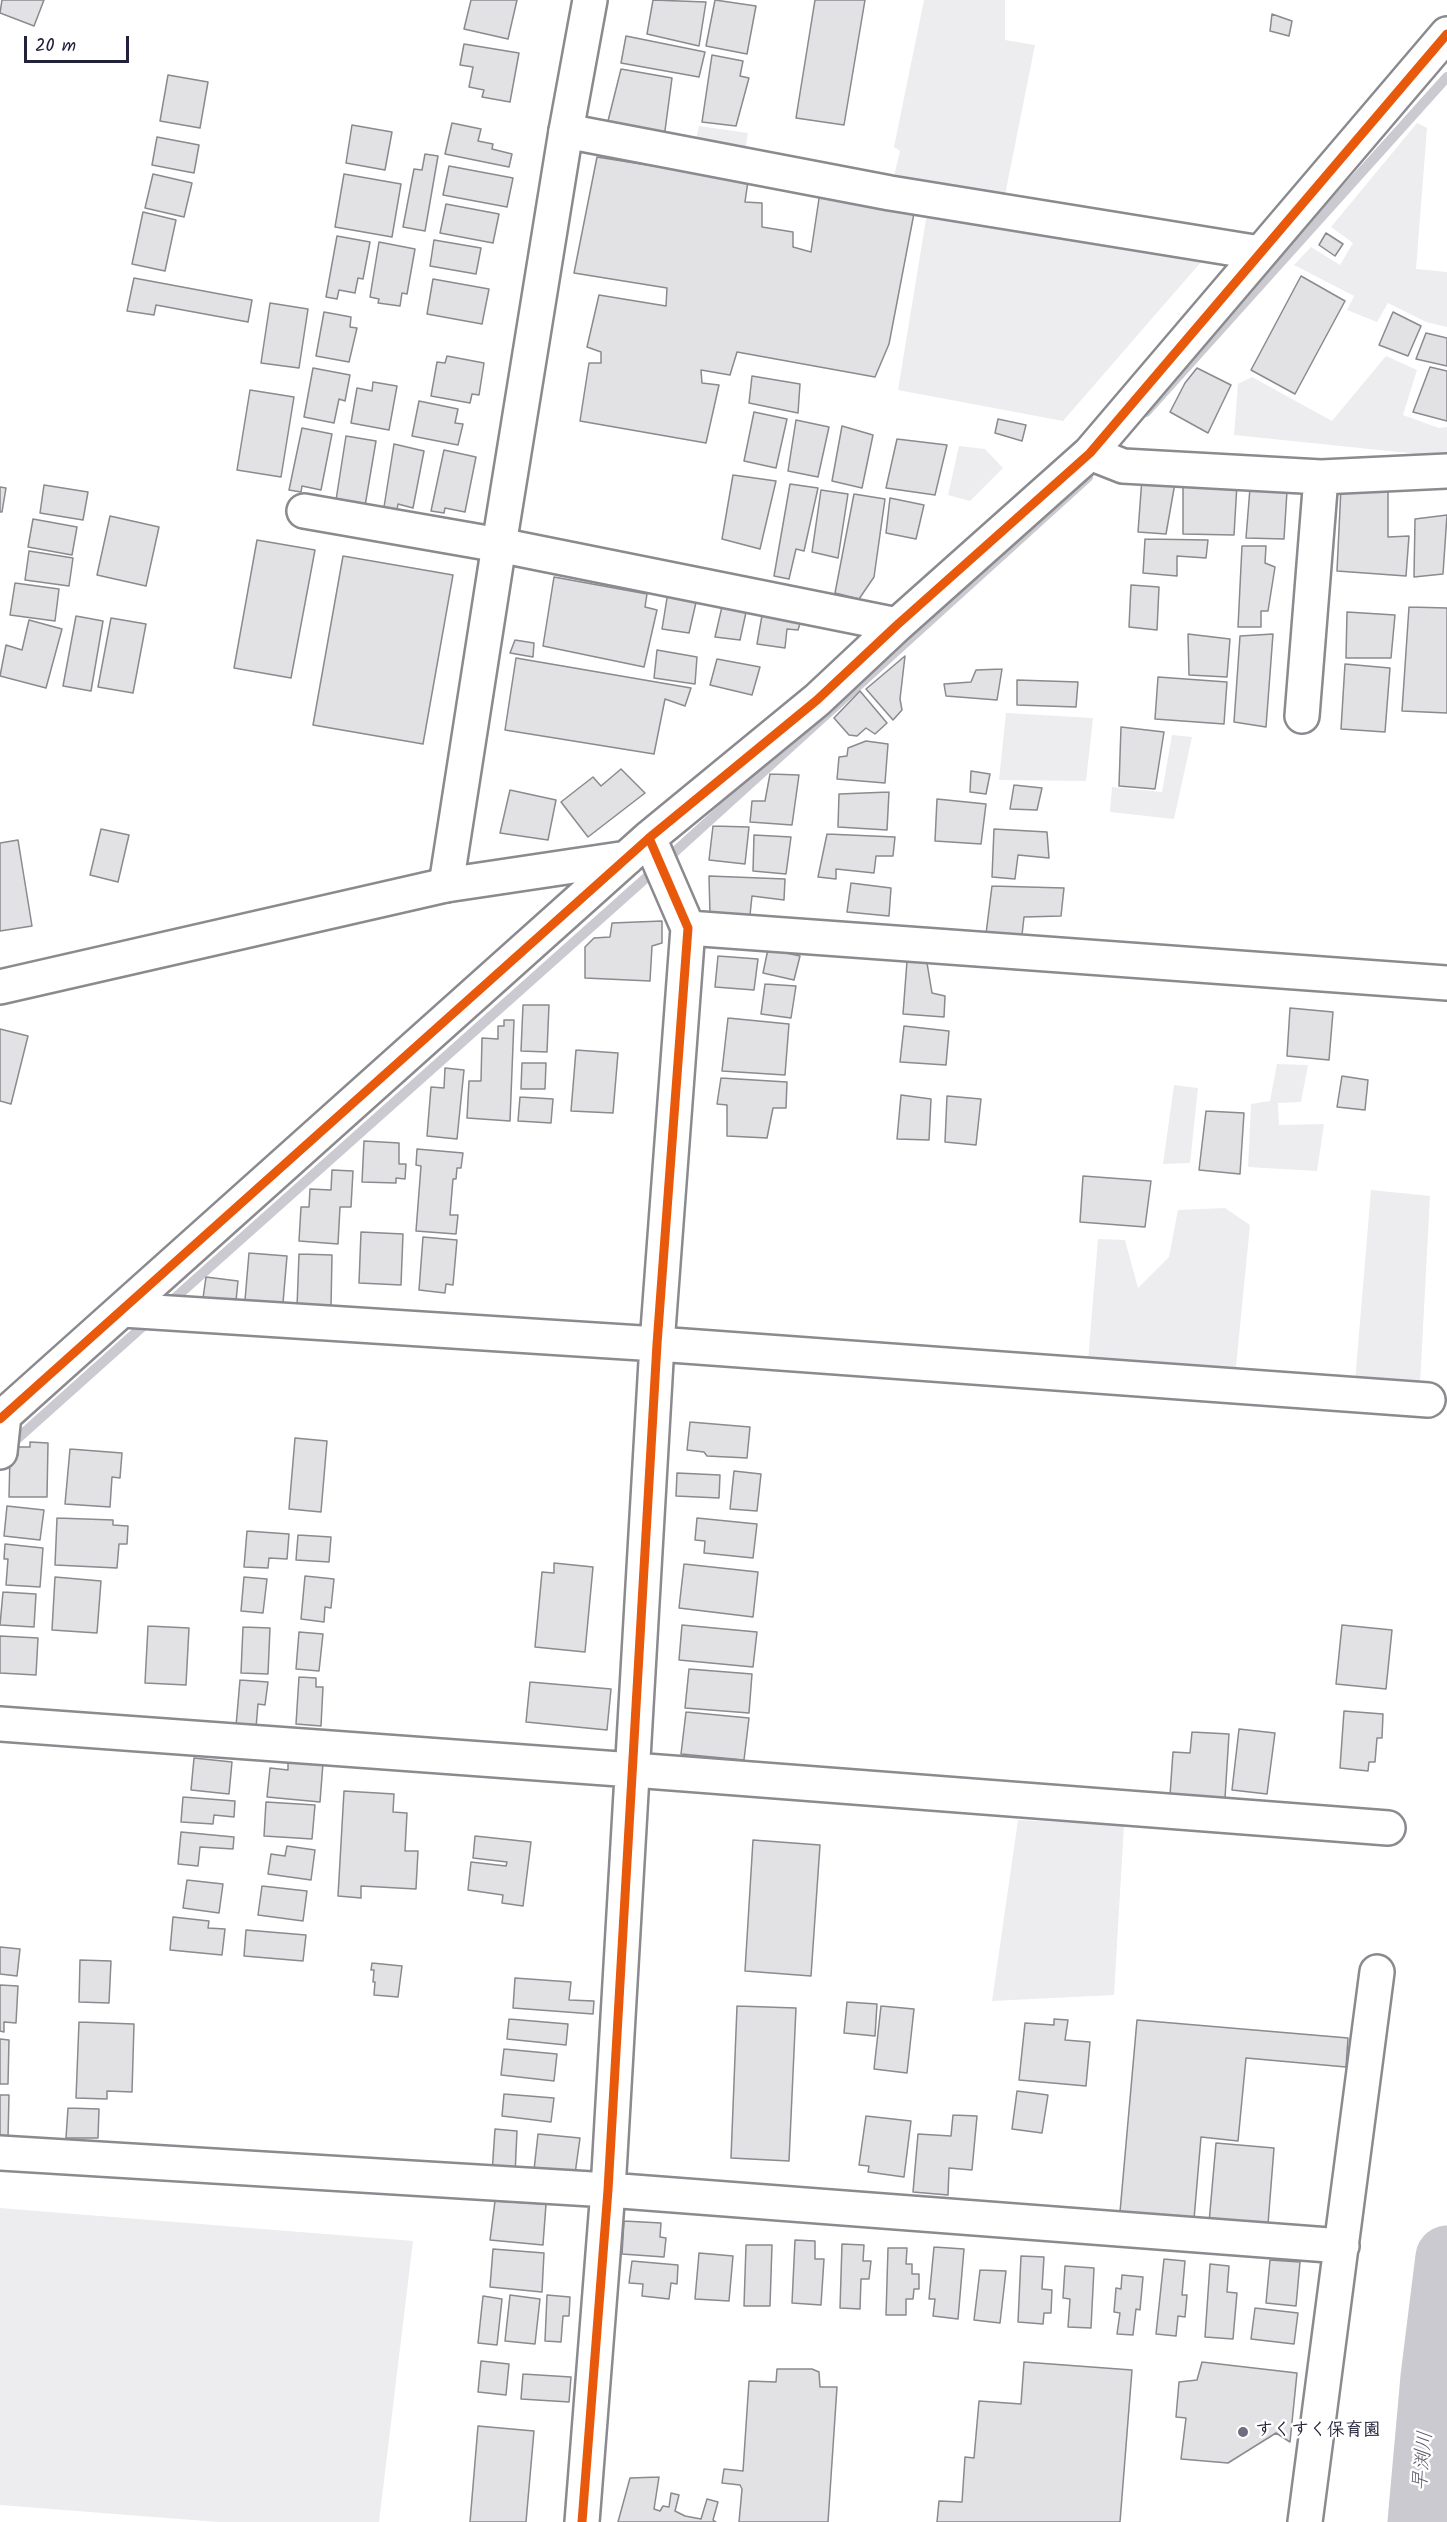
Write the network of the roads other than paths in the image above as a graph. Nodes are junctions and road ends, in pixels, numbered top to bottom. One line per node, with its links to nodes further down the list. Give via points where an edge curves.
1 (590, 0): 3 (street)
2 (1447, 34): 4 (street)
3 (566, 131): 4 (street, via 890,193); 9 (street)
4 (1260, 253): 5 (street)
5 (1101, 457): 7 (street); 10 (street)
6 (1447, 471): 7 (street)
7 (1321, 477): 11 (street)
8 (304, 511): 9 (street)
9 (499, 545): 10 (street); 13 (street)
10 (897, 625): 12 (street, via 817,700)
11 (1302, 716)
12 (643, 846): 13 (street); 14 (street, via 670,887); 17 (street)
13 (446, 885): 16 (street)
14 (688, 928): 15 (street); 18 (street)
15 (1447, 983)
16 (0, 987)
17 (127, 1310): 18 (street); 20 (street)
18 (657, 1344): 19 (street); 23 (street)
19 (1428, 1400)
20 (2, 1417): 21 (street)
21 (0, 1452)
22 (0, 1724): 23 (street)
23 (633, 1770): 24 (street); 27 (street)
24 (1388, 1828)
25 (1377, 1972): 28 (street)
26 (0, 2153): 27 (street)
27 (608, 2190): 28 (street); 29 (street)
28 (1342, 2246): 30 (street)
29 (582, 2522)
30 (1305, 2522)

